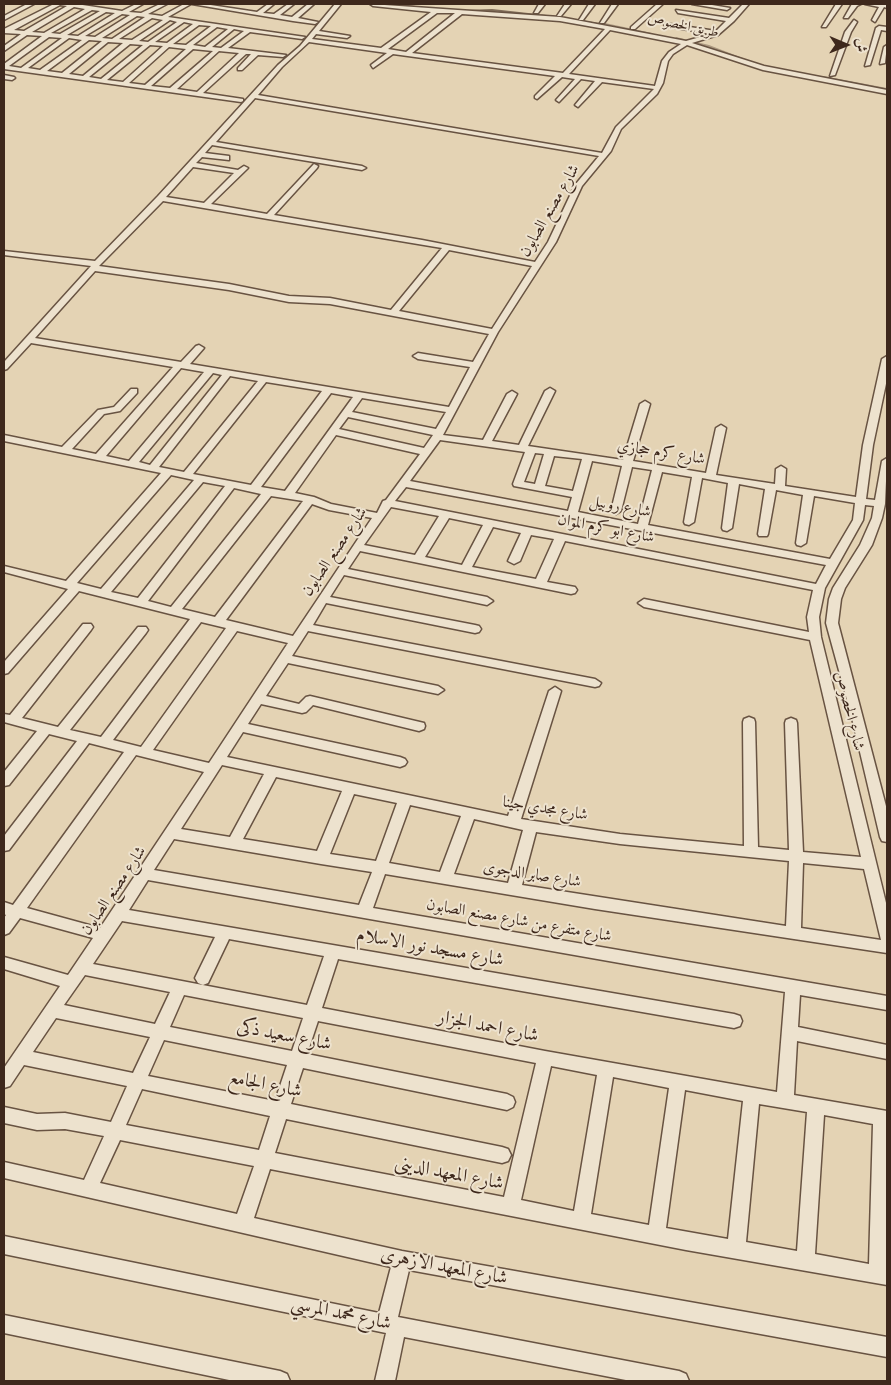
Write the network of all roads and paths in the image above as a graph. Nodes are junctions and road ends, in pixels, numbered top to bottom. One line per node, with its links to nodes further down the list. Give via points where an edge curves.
1 (31, 4): 39 (street)
2 (60, 4): 28 (street); 85 (street)
3 (114, 4): 41 (street)
4 (140, 4): 43 (street)
5 (164, 4): 52 (street)
6 (188, 4): 61 (street)
7 (194, 4): 27 (street)
8 (232, 4): 40 (street)
9 (253, 4): 44 (street)
10 (271, 4): 50 (street)
11 (291, 4): 57 (street)
12 (311, 4): 68 (street)
13 (333, 4): 69 (street)
14 (338, 4): 86 (street)
15 (373, 4): 34 (street)
16 (411, 4): 17 (street, طريق الخصوص)
17 (417, 4): 34 (street, طريق الخصوص)
18 (542, 4): 46 (street)
19 (568, 4): 54 (street)
20 (592, 4): 64 (street)
21 (615, 4): 70 (street)
22 (660, 4): 80 (street)
23 (685, 4): 47 (street)
24 (746, 4): 66 (street)
25 (839, 4): 78 (street)
26 (858, 4): 59 (street)
27 (208, 5): 40 (street); 42 (street)
28 (74, 6): 29 (street); 87 (street)
29 (87, 6): 41 (street); 90 (street)
30 (455, 6): 31 (street, طريق الخصوص); 34 (street, طريق الخصوص)
31 (476, 6): 32 (street, طريق الخصوص)
32 (494, 6): 46 (street, طريق الخصوص)
33 (695, 6): 38 (street); 49 (street)
34 (436, 7): 45 (street); 110 (street)
35 (868, 7): 36 (street)
36 (883, 7): 58 (street, via 876,18)
37 (12, 8): 39 (street)
38 (728, 8)
39 (21, 9): 51 (street)
40 (225, 9): 44 (street); 48 (street)
41 (105, 10): 43 (street); 92 (street)
42 (197, 10)
43 (122, 12): 52 (street); 94 (street)
44 (243, 12): 50 (street); 56 (street)
45 (460, 12): 79 (street, via 536,16); 114 (street)
46 (536, 12): 54 (street, طريق الخصوص)
47 (678, 12): 49 (street); 88 (street, via 663,26)
48 (216, 13)
49 (689, 13): 66 (street)
50 (259, 14): 57 (street); 63 (street)
51 (7, 15): 60 (street)
52 (139, 15): 55 (street); 97 (street)
53 (189, 15): 65 (street)
54 (559, 15): 64 (street, طريق الخصوص)
55 (151, 16): 61 (street); 98 (street)
56 (236, 16)
57 (276, 16): 67 (street); 68 (street)
58 (887, 16)
59 (846, 17)
60 (4, 18)
61 (165, 18): 65 (street); 100 (street)
62 (208, 18): 72 (street)
63 (253, 19)
64 (581, 19): 70 (street, طريق الخصوص)
65 (181, 20): 72 (street); 101 (street)
66 (732, 20): 77 (street)
67 (270, 21)
68 (293, 21): 69 (street)
69 (315, 22): 96 (street)
70 (602, 22): 80 (street, طريق الخصوص)
71 (854, 22): 124 (street)
72 (199, 23): 75 (street); 102 (street)
73 (245, 24): 76 (street)
74 (716, 25): 77 (street)
75 (219, 26): 76 (street); 103 (street)
76 (233, 26): 84 (street); 105 (street)
77 (725, 26): 88 (street)
78 (824, 26)
79 (609, 28): 99 (street); 125 (street)
80 (633, 28): 99 (street, طريق الخصوص)
81 (887, 28): 117 (street, via 878,28)
82 (264, 29): 84 (street); 89 (street); 93 (street)
83 (282, 29): 89 (street)
84 (252, 30): 108 (street)
85 (5, 32): 87 (street)
86 (314, 32): 91 (street); 96 (street)
87 (26, 33): 90 (street); 106 (street)
88 (716, 33): 99 (street)
89 (276, 34): 96 (street)
90 (46, 35): 92 (street); 119 (street)
91 (347, 36)
92 (64, 37): 94 (street); 120 (street)
93 (260, 37)
94 (78, 38): 95 (street)
95 (87, 39): 97 (street); 122 (street)
96 (304, 39): 110 (street); 115 (street); 139 (street)
97 (96, 40): 98 (street)
98 (110, 41): 100 (street); 123 (street)
99 (691, 41): 124 (street, طريق الخصوص, via 772,64); 135 (street, شارع مصنع الصابون, via 675,49 668,57); 137 (street, via 763,68)
100 (130, 42): 101 (street); 128 (street)
101 (148, 44): 102 (street); 130 (street)
102 (168, 45): 103 (street); 132 (street)
103 (190, 47): 105 (street); 133 (street)
104 (887, 47): 116 (street)
105 (206, 48): 108 (street)
106 (4, 49)
107 (269, 49): 113 (street)
108 (220, 50): 109 (street); 136 (street)
109 (244, 50): 112 (street); 138 (street)
110 (383, 50): 111 (street)
111 (393, 51): 114 (street); 118 (street)
112 (256, 53): 113 (street); 121 (street)
113 (263, 53): 115 (street)
114 (408, 53): 125 (street)
115 (284, 55): 141 (street)
116 (882, 63)
117 (868, 65)
118 (373, 66)
119 (4, 67): 120 (street)
120 (23, 69): 122 (street)
121 (240, 69)
122 (42, 72): 123 (street)
123 (64, 75): 128 (street)
124 (832, 75): 134 (street, طريق الخصوص)
125 (562, 76): 129 (street); 140 (street)
126 (4, 77): 127 (street)
127 (12, 78)
128 (84, 78): 130 (street)
129 (579, 78): 131 (street); 142 (street)
130 (103, 80): 132 (street)
131 (600, 80): 135 (street); 143 (street)
132 (125, 84): 133 (street)
133 (147, 86): 136 (street)
134 (887, 86)
135 (658, 88): 147 (street, شارع مصنع الصابون, via 618,128)
136 (172, 90): 138 (street)
137 (887, 92)
138 (198, 94): 141 (street)
139 (254, 96): 144 (street); 147 (street)
140 (537, 97)
141 (241, 100): 144 (street)
142 (559, 100)
143 (578, 105)
144 (233, 113): 145 (street); 157 (street)
145 (212, 143): 146 (street); 151 (street)
146 (201, 154): 148 (street); 149 (street)
147 (604, 155): 158 (street, شارع مصنع الصابون, via 579,186 562,224)
148 (226, 158)
149 (192, 165): 152 (street); 153 (street, via 242,170)
150 (314, 166): 154 (street)
151 (362, 168)
152 (161, 198): 153 (street); 157 (street)
153 (205, 206): 154 (street)
154 (268, 216): 155 (street)
155 (447, 247): 158 (street); 159 (street)
156 (4, 253): 157 (street)
157 (93, 265): 159 (street, via 289,299 330,302); 161 (street)
158 (537, 265): 160 (street, شارع مصنع الصابون)
159 (392, 313): 160 (street)
160 (494, 332): 166 (street, شارع مصنع الصابون)
161 (29, 340): 165 (street); 167 (street)
162 (199, 348): 165 (street)
163 (418, 356): 166 (street)
164 (887, 359): 192 (street, شارع الخصوص)
165 (181, 365): 168 (street); 190 (street)
166 (475, 365): 177 (street, شارع مصنع الصابون)
167 (4, 367)
168 (212, 370): 169 (street); 195 (street)
169 (228, 373): 170 (street); 196 (street)
170 (264, 379): 171 (street); 201 (street)
171 (328, 390): 175 (street); 209 (street)
172 (134, 391): 179 (street, via 117,409 101,412)
173 (550, 391): 186 (street)
174 (512, 394): 185 (street)
175 (359, 395): 177 (street); 178 (street)
176 (645, 404): 194 (street)
177 (452, 410): 183 (street, شارع مصنع الصابون)
178 (345, 414): 182 (street); 183 (street, شارع كرم حجازي)
179 (93, 420): 180 (street); 187 (street)
180 (104, 422)
181 (721, 428): 202 (street)
182 (334, 431): 188 (street); 212 (street)
183 (438, 435): 185 (street, شارع كرم حجازي); 188 (street, شارع مصنع الصابون)
184 (4, 438): 187 (street)
185 (486, 444): 186 (street, شارع كرم حجازي)
186 (527, 449): 189 (street, شارع كرم حجازي); 208 (street, via 518,484)
187 (66, 450): 190 (street)
188 (426, 452): 205 (street, شارع مصنع الصابون)
189 (550, 452): 191 (street, شارع كرم حجازي); 208 (street)
190 (99, 457): 195 (street)
191 (588, 457): 194 (street, شارع كرم حجازي); 213 (street)
192 (867, 457): 193 (street); 216 (street, شارع الخصوص)
193 (887, 461): 214 (street, شارع الخصوص)
194 (627, 463): 197 (street, شارع كرم حجازي); 218 (street)
195 (132, 464): 196 (street)
196 (153, 468): 199 (street)
197 (658, 468): 200 (street, شارع كرم حجازي); 224 (street)
198 (781, 468): 207 (street)
199 (169, 471): 201 (street); 238 (street)
200 (698, 474): 202 (street, شارع كرم حجازي); 222 (street)
201 (187, 475): 203 (street)
202 (711, 476): 204 (street, شارع كرم حجازي)
203 (201, 478): 206 (street); 241 (street)
204 (734, 480): 207 (street, شارع كرم حجازي); 225 (street)
205 (402, 483): 217 (street, شارع مصنع الصابون); 220 (street, شارع روبيل)
206 (232, 484): 209 (street); 244 (street)
207 (776, 487): 211 (street, شارع كرم حجازي); 227 (street)
208 (539, 488): 213 (street)
209 (254, 489): 210 (street)
210 (268, 492): 212 (street); 246 (street)
211 (809, 492): 216 (street, شارع كرم حجازي); 229 (street)
212 (288, 495): 215 (street)
213 (578, 495): 220 (street)
214 (884, 496): 216 (street, شارع كرم حجازي); 282 (street, شارع الخصوص, via 869,538 834,599 832,623)
215 (310, 499): 221 (street, via 329,507); 248 (street)
216 (862, 501): 233 (street, شارع الخصوص, via 856,526)
217 (387, 503): 219 (street, شارع ابو كرم الموان); 221 (street, شارع مصنع الصابون)
218 (616, 511)
219 (446, 514): 223 (street, شارع ابو كرم الموان); 231 (street)
220 (572, 515): 224 (street, شارع روبيل)
221 (378, 516): 230 (street, شارع مصنع الصابون)
222 (689, 522)
223 (490, 523): 226 (street, شارع ابو كرم الموان); 235 (street)
224 (642, 528): 233 (street, شارع روبيل)
225 (727, 528)
226 (528, 530): 228 (street, شارع ابو كرم الموان); 232 (street)
227 (763, 534)
228 (561, 537): 237 (street); 239 (street, شارع ابو كرم الموان)
229 (801, 543)
230 (357, 547): 231 (street); 236 (street, شارع مصنع الصابون)
231 (418, 560): 235 (street)
232 (514, 561)
233 (832, 563): 239 (street, شارع الخصوص)
234 (4, 569): 238 (street)
235 (465, 569): 237 (street)
236 (342, 571): 242 (street, شارع مصنع الصابون); 243 (street)
237 (540, 584): 240 (street)
238 (72, 586): 241 (street); 257 (street)
239 (819, 588): 254 (street, شارع الخصوص, via 813,617)
240 (571, 590)
241 (104, 594): 244 (street)
242 (323, 599): 251 (street, شارع مصنع الصابون); 252 (street)
243 (487, 601)
244 (140, 603): 246 (street)
245 (644, 604): 254 (street)
246 (174, 611): 247 (street)
247 (198, 617): 248 (street); 270 (street)
248 (218, 622): 249 (street)
249 (234, 626): 255 (street); 271 (street)
250 (87, 627): 262 (street)
251 (305, 627): 255 (street, شارع مصنع الصابون); 258 (street)
252 (475, 629)
253 (142, 630): 268 (street)
254 (815, 638): 288 (street, شارع الخصوص)
255 (295, 641): 256 (street, شارع مصنع الصابون)
256 (284, 658): 259 (street); 261 (street, شارع مصنع الصابون)
257 (4, 670)
258 (595, 683)
259 (438, 690)
260 (555, 691): 279 (street)
261 (258, 700): 265 (street, via 302,709 310,700); 266 (street, شارع مصنع الصابون)
262 (8, 719): 267 (street, شارع مجدي جينا)
263 (749, 722): 285 (street)
264 (791, 723): 286 (street)
265 (419, 726)
266 (241, 727): 272 (street); 273 (street, شارع مصنع الصابون)
267 (46, 728): 268 (street, شارع مجدي جينا); 275 (street)
268 (61, 732): 269 (street, شارع مجدي جينا)
269 (86, 738): 270 (street, شارع مجدي جينا); 284 (street)
270 (104, 742): 271 (street, شارع مجدي جينا)
271 (138, 751): 273 (street, شارع مجدي جينا); 293 (street)
272 (400, 762)
273 (216, 765): 274 (street, شارع مجدي جينا); 281 (street, شارع مصنع الصابون)
274 (272, 772): 276 (street, شارع مجدي جينا); 283 (street)
275 (4, 781)
276 (350, 788): 277 (street, شارع مجدي جينا); 287 (street)
277 (406, 800): 278 (street, شارع مجدي جينا); 289 (street)
278 (469, 813): 279 (street, شارع مجدي جينا); 291 (street)
279 (513, 822): 280 (street, شارع مجدي جينا)
280 (531, 826): 285 (street, شارع مجدي جينا); 292 (street)
281 (172, 833): 283 (street, شارع صابر الدجوى); 290 (street, شارع مصنع الصابون)
282 (887, 837)
283 (234, 843): 287 (street, شارع صابر الدجوى)
284 (4, 846)
285 (751, 852): 286 (street, شارع مجدي جينا)
286 (796, 856): 288 (street, شارع مجدي جينا); 298 (street)
287 (321, 858): 289 (street, شارع صابر الدجوى)
288 (870, 864): 300 (street, شارع الخصوص)
289 (380, 867): 291 (street, شارع صابر الدجوى); 294 (street)
290 (144, 874): 294 (street, شارع متفرع من شارع مصنع الصابون); 295 (street, شارع مصنع الصابون)
291 (445, 878): 292 (street, شارع صابر الدجوى)
292 (514, 889): 298 (street, شارع صابر الدجوى)
293 (10, 910): 296 (street); 299 (street)
294 (364, 912): 307 (street, شارع متفرع من شارع مصنع الصابون)
295 (118, 914): 297 (street, شارع مسجد نور الاسلام); 299 (street, شارع مصنع الصابون)
296 (4, 929)
297 (224, 933): 302 (street, شارع مسجد نور الاسلام); 305 (street)
298 (793, 933): 301 (street, شارع صابر الدجوى)
299 (104, 935): 304 (street, شارع مصنع الصابون)
300 (887, 937)
301 (887, 948)
302 (333, 952): 311 (street); 312 (street, شارع مسجد نور الاسلام)
303 (4, 963): 306 (street)
304 (82, 968): 306 (street, شارع مصنع الصابون); 308 (street, شارع احمد الجزار)
305 (203, 978)
306 (72, 983): 310 (street, شارع مصنع الصابون)
307 (793, 986): 309 (street, شارع متفرع من شارع مصنع الصابون); 314 (street)
308 (180, 987): 311 (street, شارع احمد الجزار); 313 (street)
309 (887, 1003)
310 (53, 1010): 313 (street, شارع سعيد ذكى); 316 (street, شارع مصنع الصابون)
311 (313, 1013): 317 (street, شارع احمد الجزار); 318 (street)
312 (734, 1021)
313 (160, 1031): 318 (street, شارع سعيد ذكى); 321 (street)
314 (790, 1032): 315 (street); 324 (street)
315 (887, 1052)
316 (20, 1058): 320 (street, شارع مصنع الصابون); 321 (street, شارع الجامع)
317 (545, 1058): 319 (street, شارع احمد الجزار); 335 (street)
318 (297, 1059): 325 (street, شارع سعيد ذكى); 327 (street)
319 (606, 1069): 322 (street, شارع احمد الجزار); 336 (street)
320 (4, 1081)
321 (137, 1081): 327 (street, شارع الجامع); 330 (street)
322 (678, 1082): 323 (street, شارع احمد الجزار); 338 (street)
323 (752, 1095): 324 (street, شارع احمد الجزار); 340 (street)
324 (785, 1101): 326 (street, شارع احمد الجزار)
325 (508, 1102)
326 (816, 1107): 329 (street, شارع احمد الجزار); 342 (street)
327 (280, 1110): 331 (street, شارع الجامع); 332 (street)
328 (4, 1115): 330 (street, شارع المعهد الدينى, via 37,1122 65,1121)
329 (884, 1119): 343 (street)
330 (115, 1131): 332 (street, شارع المعهد الدينى); 334 (street)
331 (502, 1155)
332 (264, 1160): 335 (street, شارع المعهد الدينى); 337 (street)
333 (4, 1170): 334 (street, شارع المعهد الازهرى)
334 (89, 1189): 337 (street, شارع المعهد الازهرى)
335 (511, 1207): 336 (street, شارع المعهد الدينى)
336 (581, 1221): 338 (street, شارع المعهد الدينى)
337 (243, 1224): 341 (street, شارع المعهد الازهرى)
338 (656, 1235): 340 (street, شارع المعهد الدينى)
339 (4, 1245): 345 (street, شارع محمد المرسي)
340 (736, 1250): 342 (street, شارع المعهد الدينى)
341 (402, 1260): 345 (street); 346 (street, شارع المعهد الازهرى)
342 (805, 1262): 343 (street, شارع المعهد الدينى)
343 (883, 1276)
344 (4, 1324): 347 (street)
345 (391, 1325): 348 (street); 349 (street, شارع محمد المرسي)
346 (887, 1347)
347 (280, 1381)
348 (385, 1381)
349 (679, 1381)

